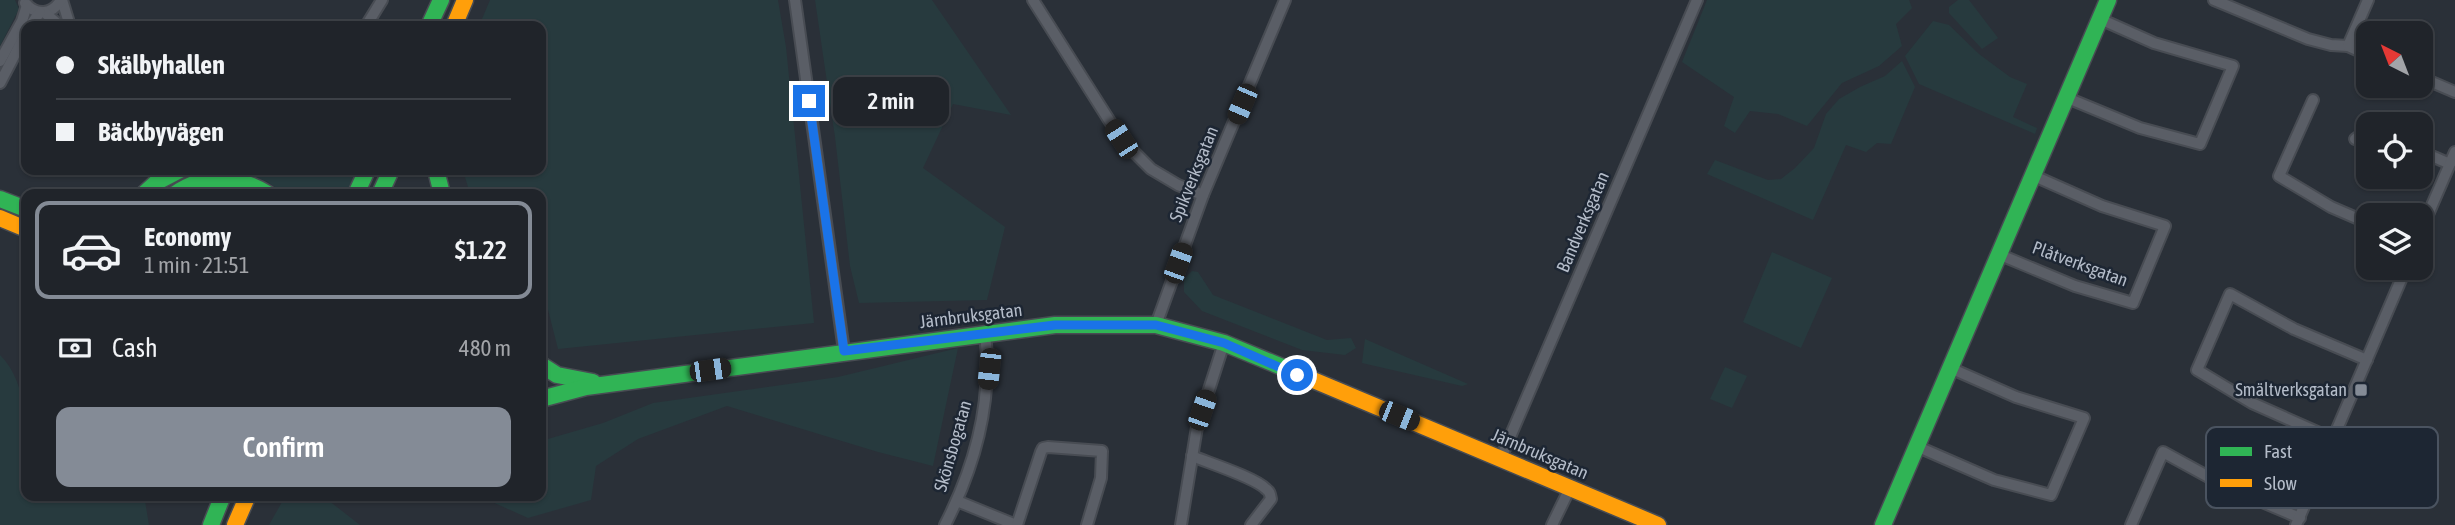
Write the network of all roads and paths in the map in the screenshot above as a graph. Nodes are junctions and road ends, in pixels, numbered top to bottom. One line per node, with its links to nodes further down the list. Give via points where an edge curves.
1 (61, 0): 12 (street, via 54,9); 17 (street)
2 (382, 0): 18 (street)
3 (795, 0): 53 (street)
4 (1033, 0): 42 (street, via 1121,139 1151,169)
5 (1286, 0): 42 (street, Spikverksgatan)
6 (1697, 0): 63 (street, Bandverksgatan)
7 (2108, 0): 13 (main road)
8 (2214, 0): 23 (street, via 2308,39)
9 (2368, 0): 23 (street)
10 (465, 1): 19 (main road); 20 (main road)
11 (24, 2): 12 (street); 14 (street)
12 (42, 12): 15 (street); 16 (street)
13 (2100, 19): 29 (main road); 29 (street, via 2154,43 2233,66 2200,144 2140,128)
14 (22, 21)
15 (34, 21)
16 (54, 21)
17 (68, 21)
18 (369, 21)
19 (456, 21)
20 (465, 21)
21 (21, 23): 25 (street)
22 (21, 43): 26 (street)
23 (2348, 46): 24 (street)
24 (2356, 50)
25 (0, 61)
26 (0, 83)
27 (2433, 83): 28 (street)
28 (2455, 92)
29 (2065, 97): 36 (main road)
30 (2313, 100): 46 (street, via 2279,176)
31 (2455, 152): 33 (street)
32 (2433, 157): 33 (street)
33 (2450, 164): 43 (street)
34 (171, 175): 38 (main road)
35 (177, 175): 39 (main road)
36 (2032, 175): 48 (main road); 48 (street, Plåtverksgatan, via 2102,206 2165,226 2133,303 2075,286)
37 (0, 189): 44 (main road)
38 (150, 189)
39 (159, 189)
40 (182, 189): 41 (main road, via 220,178)
41 (259, 189)
42 (1203, 195): 50 (street, Spikverksgatan)
43 (2433, 203)
44 (14, 204)
45 (0, 218): 47 (main road)
46 (2356, 218)
47 (21, 227)
48 (1998, 254): 56 (main road)
49 (2401, 280): 54 (street)
50 (1156, 325): 51 (main road, Järnbruksgatan, via 1055,325); 52 (main road, Järnbruksgatan)
51 (985, 333): 53 (main road, Järnbruksgatan); 68 (street, Skönsbogatan, via 989,369 982,420)
52 (1224, 343): 62 (street); 63 (main road, Järnbruksgatan)
53 (844, 351): 57 (main road, Järnbruksgatan)
54 (2367, 360): 59 (street, via 2294,329 2230,294 2197,370 2252,403); 60 (street)
55 (546, 368): 57 (main road, Järnbruksgatan, via 571,379)
56 (1950, 368): 61 (main road); 61 (street, via 2016,397 2084,418 2051,495 1994,480)
57 (630, 381): 58 (main road, Järnbruksgatan)
58 (546, 395)
59 (2306, 427)
60 (2338, 427)
61 (1916, 446): 80 (main road)
62 (1192, 456): 76 (street); 77 (street, via 1265,487 1271,499)
63 (1501, 458): 65 (main road, Järnbruksgatan)
64 (2206, 476): 81 (street, via 2163,452)
65 (1570, 488): 78 (street); 79 (main road, Järnbruksgatan)
66 (221, 501): 71 (main road)
67 (245, 501): 72 (main road)
68 (957, 501): 73 (street, Skönsbogatan); 74 (street)
69 (2271, 508): 70 (street)
70 (2298, 521)
71 (211, 525)
72 (235, 525)
73 (945, 525)
74 (1016, 525): 75 (street, via 1043,448 1102,451 1101,478)
75 (1087, 525)
76 (1181, 525)
77 (1251, 525)
78 (1552, 525)
79 (1658, 525)
80 (1883, 525)
81 (2131, 525)

